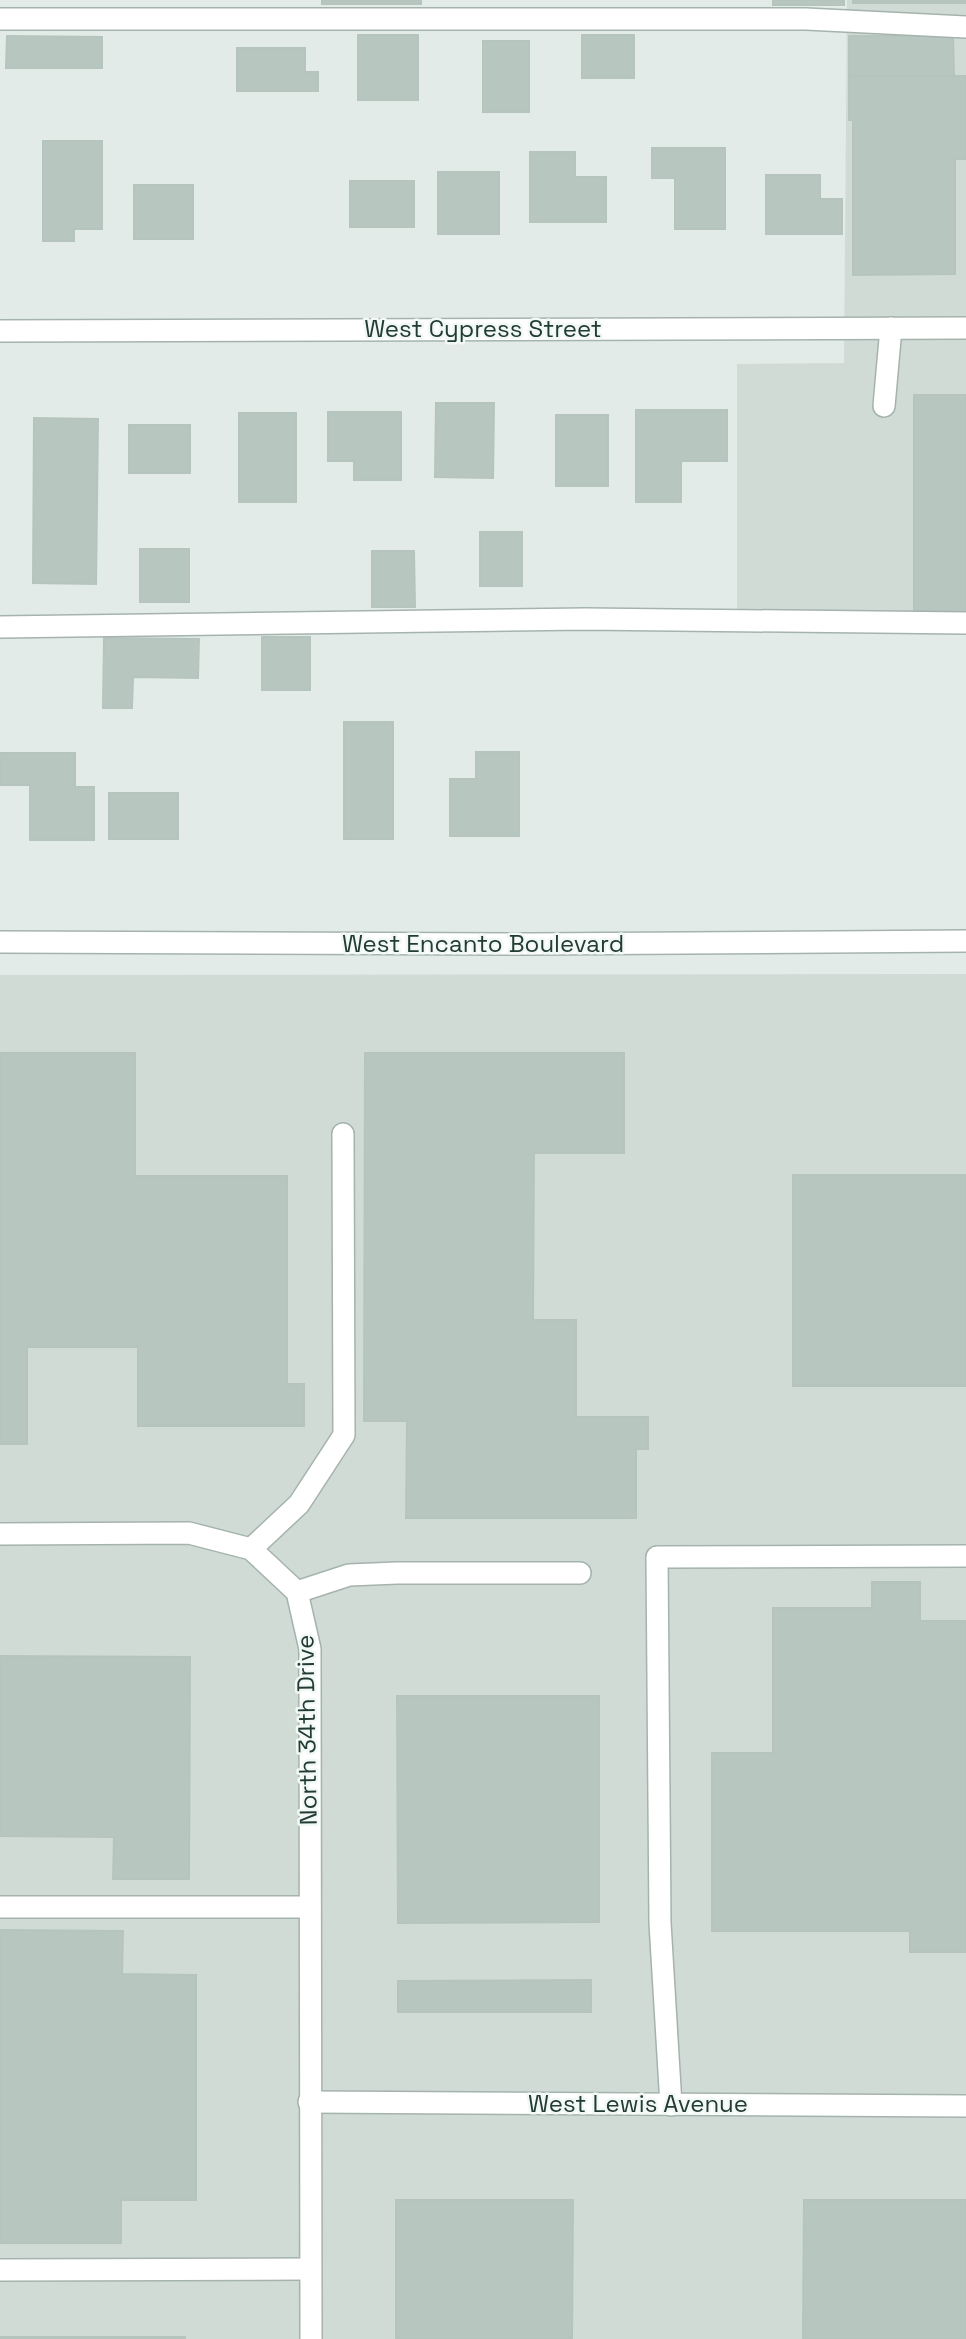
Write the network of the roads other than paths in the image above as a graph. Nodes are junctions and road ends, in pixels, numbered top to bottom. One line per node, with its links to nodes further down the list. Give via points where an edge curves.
1 (0, 19): 2 (street, via 806,19)
2 (966, 27)
3 (891, 328): 4 (street, West Cypress Street); 5 (street, West Cypress Street); 6 (street)
4 (966, 328)
5 (0, 331)
6 (884, 406)
7 (966, 623): 8 (street, via 571,619)
8 (0, 627)
9 (966, 942): 10 (street, West Encanto Boulevard)
10 (0, 943)
11 (343, 1134): 13 (street, via 344,1435 299,1504)
12 (0, 1534): 13 (street, via 189,1533)
13 (251, 1549): 16 (street)
14 (966, 1556): 20 (street, via 657,1557 660,1923)
15 (580, 1573): 16 (street, via 349,1575)
16 (297, 1592): 17 (street, North 34th Drive, via 310,1648)
17 (310, 1907): 18 (street); 19 (street, North 34th Drive)
18 (0, 1908)
19 (309, 2102): 20 (street, West Lewis Avenue); 22 (street, North 34th Drive)
20 (671, 2105): 21 (street, West Lewis Avenue)
21 (966, 2106)
22 (310, 2269): 23 (street); 24 (street, North 34th Drive)
23 (0, 2270)
24 (311, 2339)

